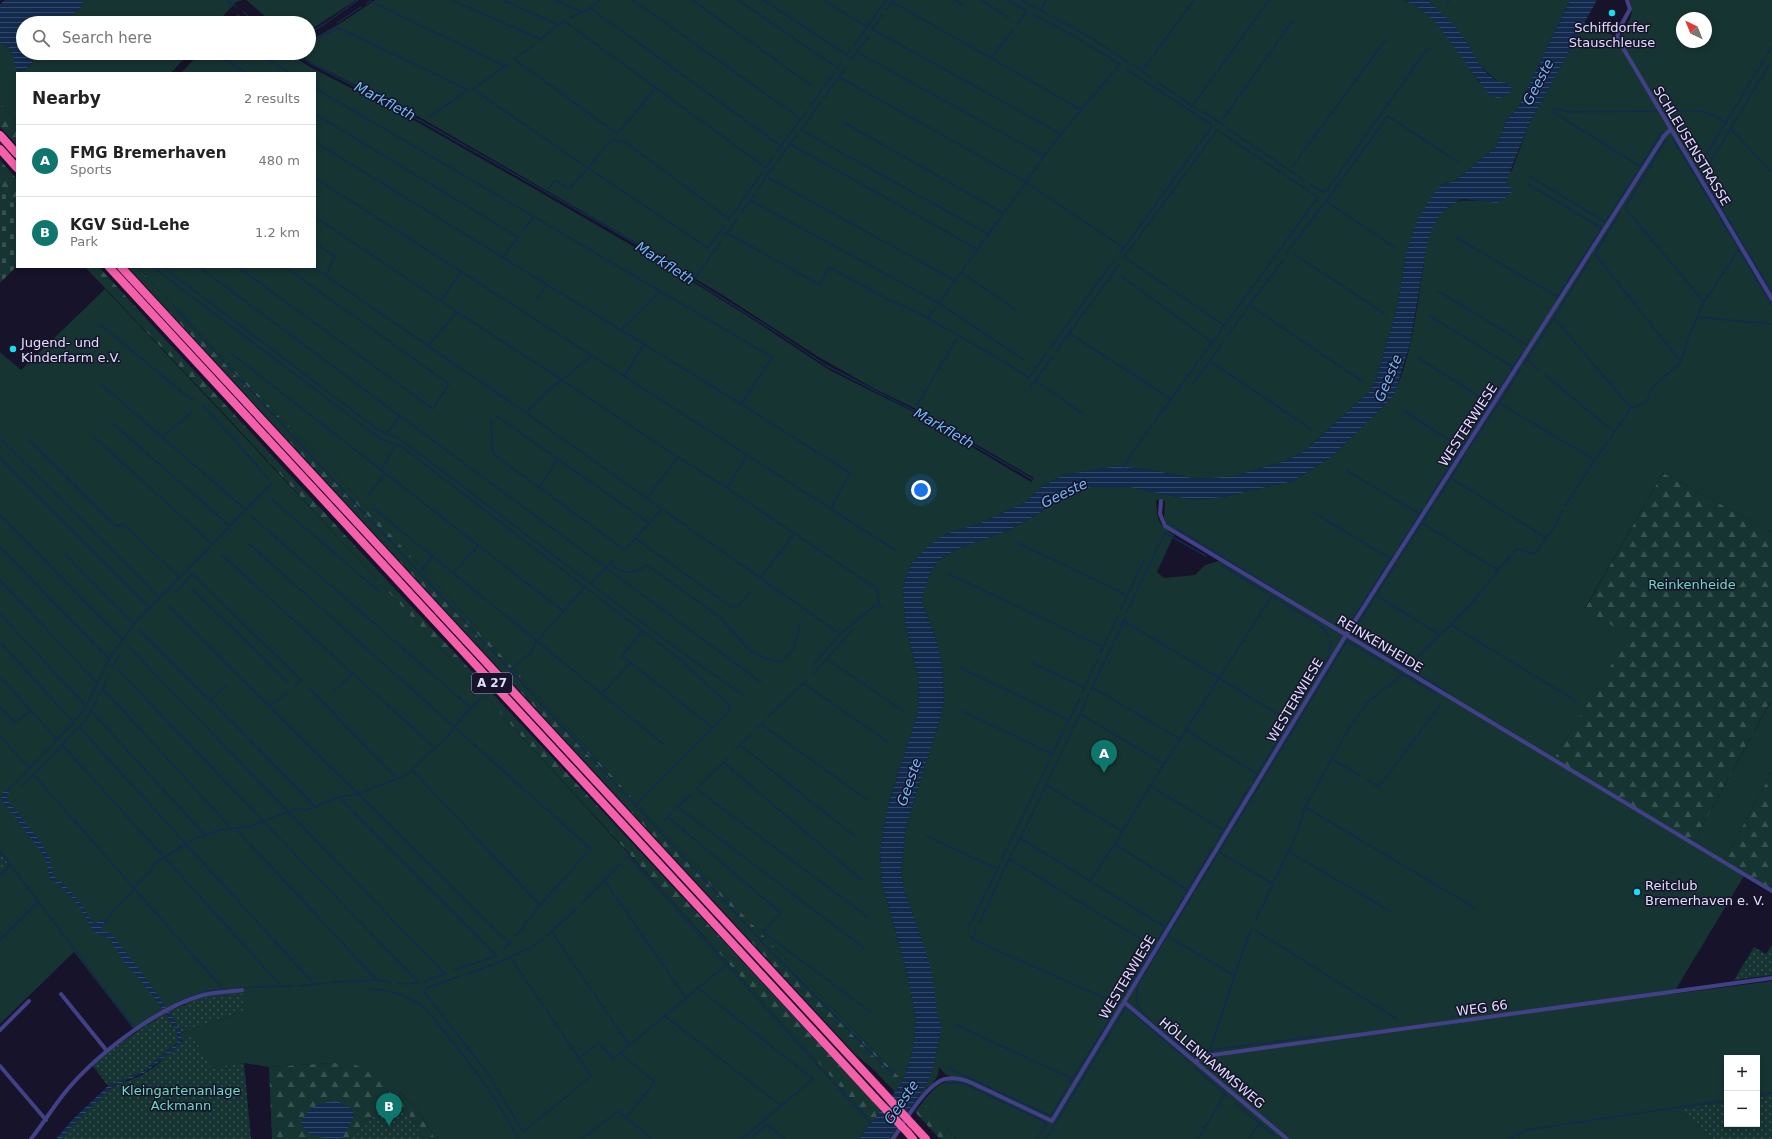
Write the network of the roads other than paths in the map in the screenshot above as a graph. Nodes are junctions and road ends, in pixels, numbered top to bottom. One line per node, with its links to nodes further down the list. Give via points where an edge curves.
1 (1627, 0): 2 (street, SCHLEUSENSTRASSE, via 1630,9 1617,38)
2 (1671, 129): 9 (street, SCHLEUSENSTRASSE); 11 (street, WESTERWIESE, via 1664,136)
3 (0, 135): 5 (highway)
4 (0, 149): 6 (highway)
5 (16, 153)
6 (16, 167)
7 (110, 268): 23 (highway, A 27, bridge)
8 (122, 268): 26 (highway, A 27, bridge)
9 (1772, 299)
10 (1161, 501): 11 (street, REINKENHEIDE, via 1160,514 1165,526)
11 (1346, 635): 12 (street, REINKENHEIDE); 17 (street, WESTERWIESE)
12 (1772, 891)
13 (1772, 978): 20 (street, WEG 66, via 1205,1056)
14 (242, 990): 19 (street, via 203,995 170,1009)
15 (61, 994): 19 (street)
16 (29, 1001): 18 (street)
17 (1124, 1002): 20 (street, HÖLLENHAMMSWEG); 25 (street, WESTERWIESE, via 1052,1121 972,1083 952,1078 939,1082 929,1090)
18 (0, 1030)
19 (106, 1051): 22 (street, via 63,1095)
20 (1196, 1061): 27 (street, HÖLLENHAMMSWEG)
21 (0, 1066): 22 (street)
22 (46, 1120): 24 (street)
23 (910, 1136)
24 (31, 1139)
25 (893, 1139)
26 (926, 1139)
27 (1287, 1139)

